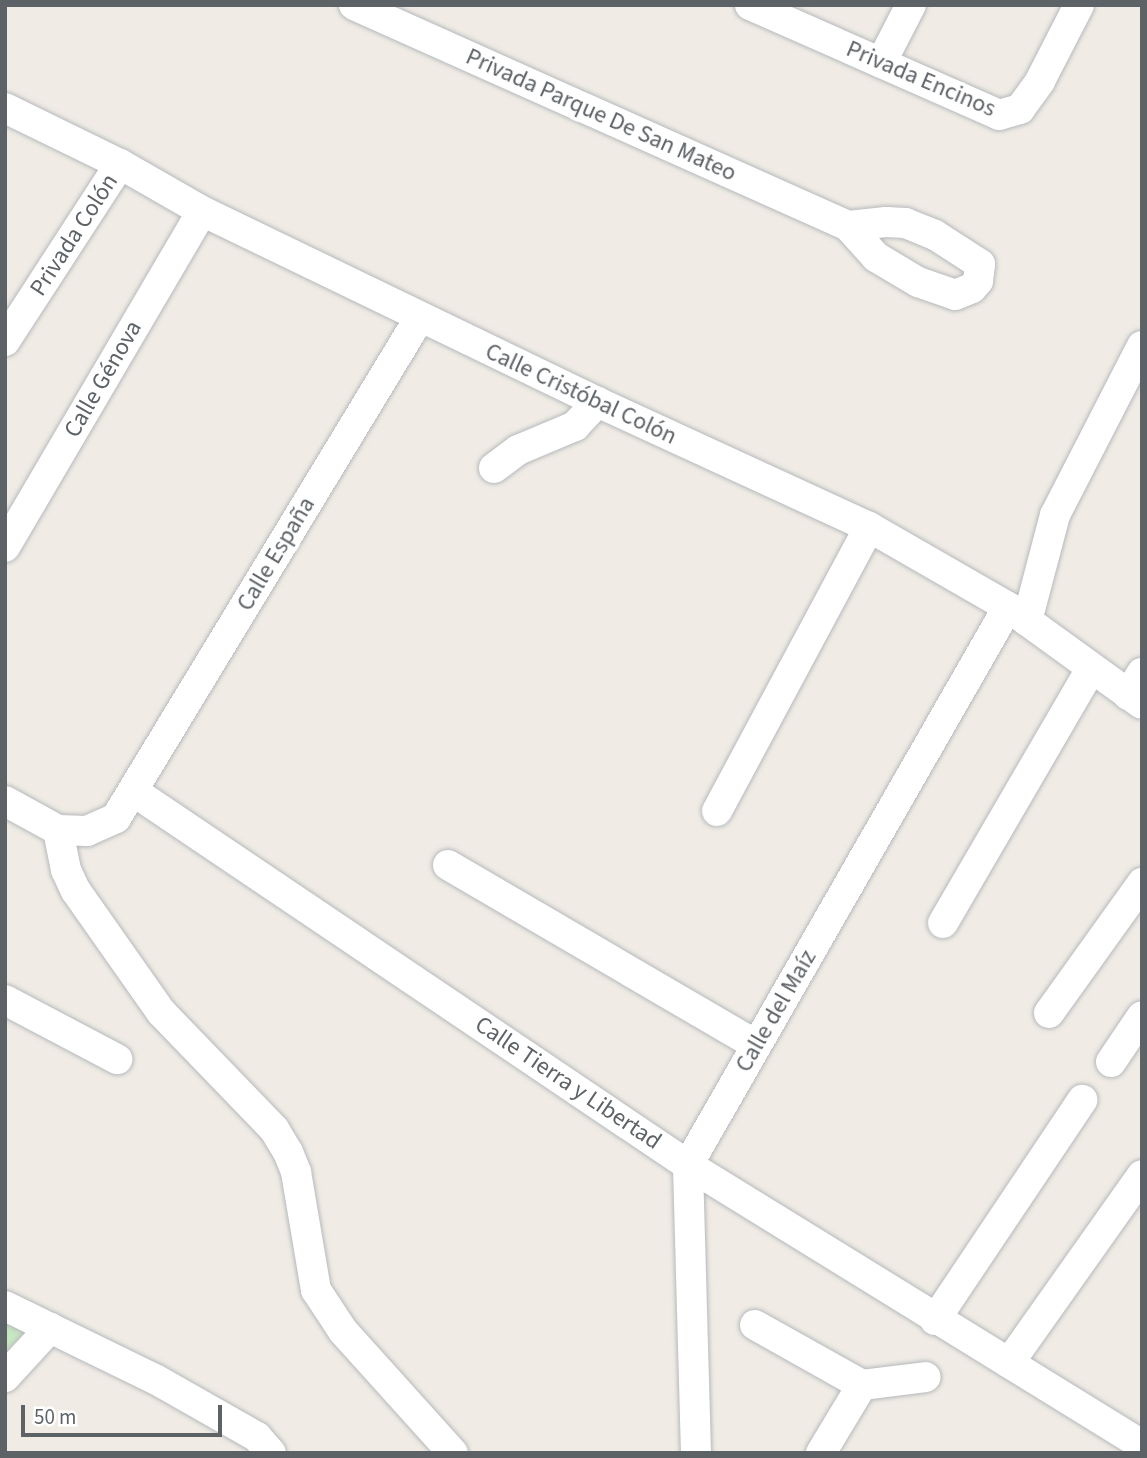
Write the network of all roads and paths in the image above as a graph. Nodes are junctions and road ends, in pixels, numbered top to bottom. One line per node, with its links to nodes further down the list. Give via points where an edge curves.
1 (354, 5): 9 (street, Privada Parque De San Mateo)
2 (750, 5): 5 (street, Privada Encinos)
3 (912, 5): 5 (street)
4 (1079, 5): 5 (street, Privada Encinos, via 1040,81 1013,113 990,114)
5 (881, 63)
6 (5, 108): 7 (street, Calle Cristóbal Colón)
7 (121, 164): 8 (street, Calle Cristóbal Colón); 11 (street, Privada Colón)
8 (202, 211): 10 (street, Calle Cristóbal Colón); 16 (street, Calle Génova)
9 (848, 226)
10 (420, 317): 13 (street, Calle Cristóbal Colón); 20 (street, Calle España)
11 (5, 341)
12 (1142, 346): 17 (street, Calle del Maíz, via 1055,515)
13 (597, 402): 14 (street, via 575,426 519,450); 15 (street, Calle Cristóbal Colón)
14 (494, 468)
15 (869, 527): 17 (street, Calle Cristóbal Colón); 22 (street)
16 (5, 547)
17 (1017, 614): 18 (street, Calle Cristóbal Colón); 30 (street, Calle del Maíz)
18 (1091, 668): 19 (street, Calle Cristóbal Colón); 26 (street)
19 (1137, 691)
20 (133, 791): 23 (street, via 116,818 99,828); 34 (street, Calle Tierra y Libertad)
21 (5, 801): 23 (street)
22 (717, 811)
23 (58, 830): 46 (street, via 66,870 96,921 161,1012 274,1129 288,1152 296,1172 316,1290 343,1331)
24 (448, 865): 30 (street)
25 (1142, 883): 28 (street)
26 (943, 923)
27 (5, 1000): 31 (street)
28 (1049, 1013)
29 (1142, 1016): 32 (street)
30 (756, 1045): 34 (street, Calle del Maíz)
31 (117, 1059)
32 (1111, 1062)
33 (1082, 1100): 37 (street)
34 (688, 1165): 37 (street, Calle Tierra y Libertad); 47 (street)
35 (1142, 1175): 40 (street)
36 (5, 1306): 39 (street)
37 (935, 1320): 40 (street, Calle Tierra y Libertad)
38 (755, 1325): 43 (street)
39 (50, 1328): 41 (street); 45 (street, via 234,1423 257,1437)
40 (1009, 1363): 44 (street, Calle Tierra y Libertad)
41 (5, 1377)
42 (926, 1377): 43 (street)
43 (862, 1385): 48 (street)
44 (1142, 1444)
45 (271, 1453)
46 (453, 1453)
47 (696, 1453)
48 (821, 1453)

